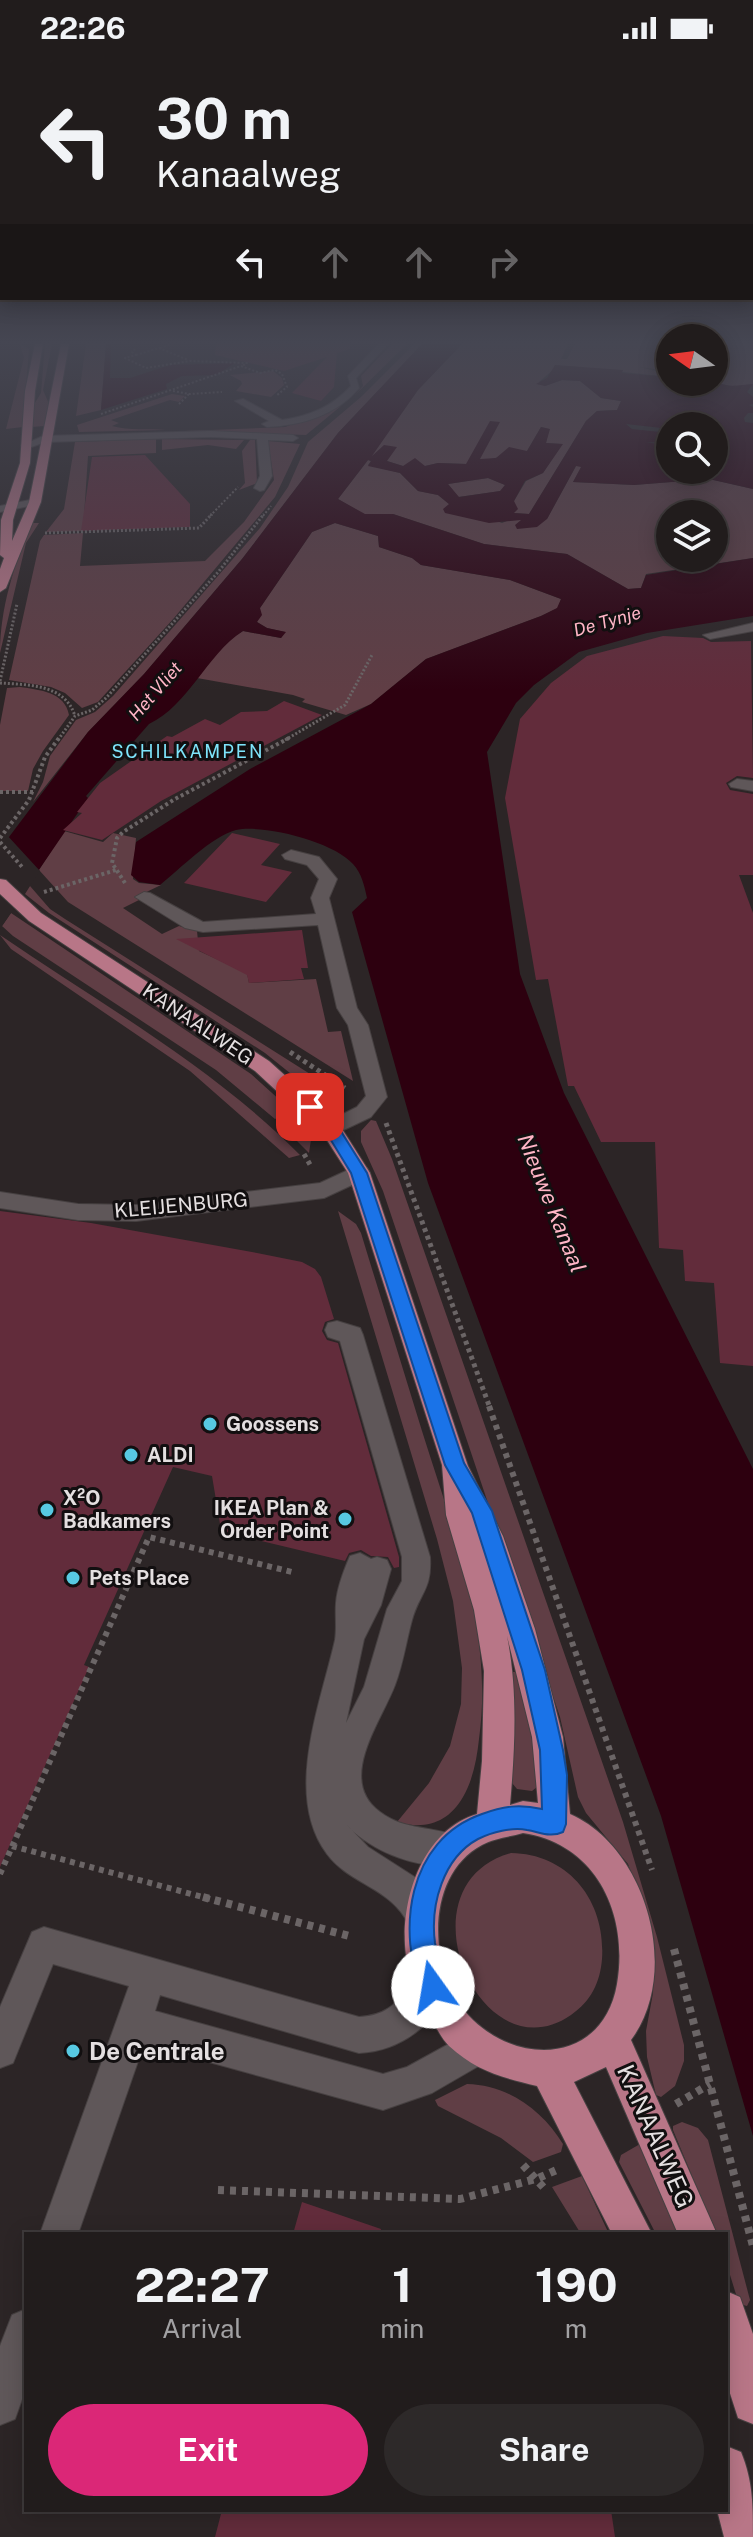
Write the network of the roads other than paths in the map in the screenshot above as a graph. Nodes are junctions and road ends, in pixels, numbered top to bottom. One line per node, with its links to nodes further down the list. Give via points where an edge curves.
1 (24, 460): 6 (main road)
2 (43, 460): 5 (main road)
3 (264, 460): 4 (street, via 266,476)
4 (260, 488)
5 (35, 502): 6 (street); 7 (main road)
6 (5, 503): 7 (main road)
7 (7, 561): 8 (main road)
8 (0, 588)
9 (753, 627): 10 (street)
10 (710, 635)
11 (291, 855): 14 (street, via 313,861 328,879 320,898)
12 (0, 884): 15 (main road, KANAALWEG, via 74,943 253,1060)
13 (144, 897): 14 (street, via 191,924 209,928)
14 (326, 919): 15 (street, via 347,1008 358,1025 377,1097 364,1112)
15 (331, 1129): 16 (main road, KANAALWEG)
16 (359, 1173): 17 (street, KLEIJENBURG, via 324,1190 136,1213 78,1212); 19 (main road, KANAALWEG)
17 (0, 1200)
18 (337, 1330): 20 (street, via 351,1335 416,1557 416,1582)
19 (455, 1465): 21 (main road, KANAALWEG, via 460,1515 488,1610 499,1671); 22 (main road, KANAALWEG, via 482,1511 533,1670 555,1775)
20 (402, 1606): 23 (street, via 382,1682 353,1742 346,1794 356,1815 371,1827 400,1841); 24 (street, via 375,1568 334,1696 321,1790 338,1842 412,1895)
21 (492, 1822): 22 (main road, KANAALWEG, via 523,1817); 23 (main road, KANAALWEG, via 470,1830)
22 (554, 1824): 28 (main road, KANAALWEG, via 595,1849 622,1890 631,1920 636,1981 628,2012)
23 (449, 1849): 24 (main road, KANAALWEG, via 425,1887)
24 (421, 1913): 26 (main road, KANAALWEG)
25 (150, 1975): 26 (street, via 359,2035 388,2032 411,2017); 27 (street); 30 (street, via 44,1944)
26 (433, 1987): 29 (main road, KANAALWEG, via 445,2013)
27 (133, 2023): 29 (street, via 383,2092 410,2087); 32 (street)
28 (612, 2038): 31 (main road, KANAALWEG, via 579,2063); 34 (main road, KANAALWEG)
29 (476, 2047): 31 (main road, KANAALWEG, via 510,2066)
30 (0, 2050)
31 (548, 2069): 33 (main road)
32 (60, 2232)
33 (632, 2232)
34 (697, 2232)
35 (728, 2318): 37 (main road)
36 (24, 2335): 38 (street)
37 (753, 2403)
38 (0, 2404)
39 (728, 2474): 40 (main road)
40 (746, 2537)

